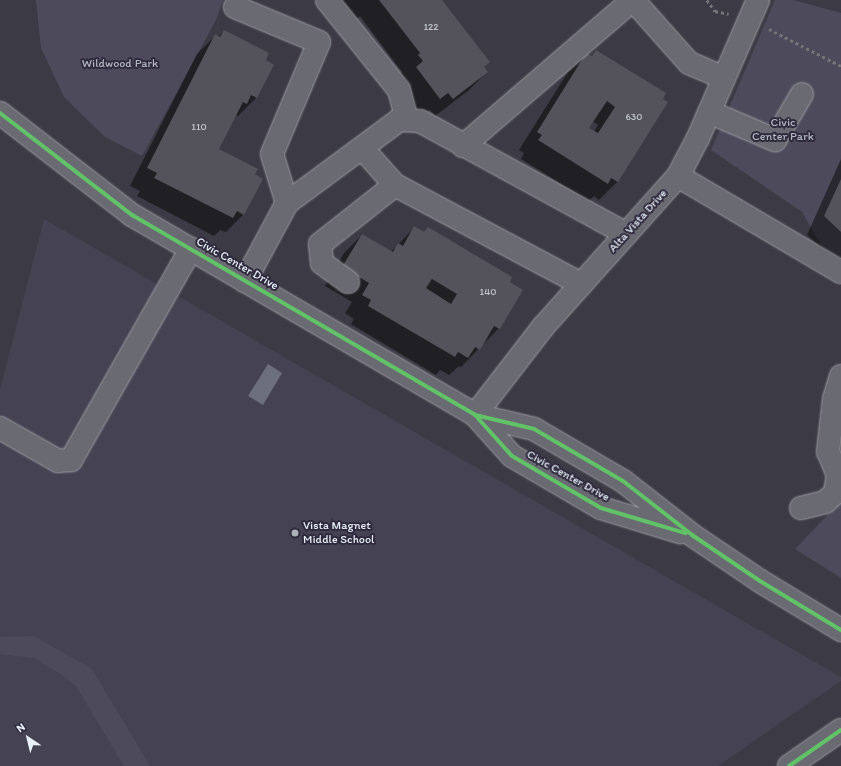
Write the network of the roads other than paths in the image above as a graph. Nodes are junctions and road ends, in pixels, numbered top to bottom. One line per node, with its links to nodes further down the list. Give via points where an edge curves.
1 (327, 0): 5 (main road)
2 (633, 0): 7 (main road, via 689,63); 12 (main road)
3 (236, 7): 6 (main road)
4 (752, 7): 7 (main road, Alta Vista Drive)
5 (345, 22): 6 (main road); 11 (main road, via 399,90)
6 (319, 42): 16 (main road, via 272,154)
7 (724, 78): 9 (main road, Alta Vista Drive)
8 (802, 94): 9 (main road, via 775,140)
9 (709, 112): 14 (main road, Alta Vista Drive)
10 (0, 113): 18 (main road, Civic Center Drive, via 132,215)
11 (407, 120): 12 (main road, via 420,121); 13 (main road, via 399,120)
12 (463, 146): 17 (main road)
13 (362, 148): 15 (main road); 16 (main road)
14 (678, 176): 17 (main road, Alta Vista Drive); 19 (main road)
15 (395, 184): 21 (main road, via 320,244 322,263); 22 (main road)
16 (287, 203): 20 (main road)
17 (626, 234): 22 (main road, Alta Vista Drive)
18 (191, 250): 20 (main road, Civic Center Drive); 25 (main road, via 71,460 58,461)
19 (841, 272)
20 (245, 281): 24 (main road, Civic Center Drive)
21 (348, 282)
22 (581, 284): 24 (main road, Alta Vista Drive, via 543,327)
23 (841, 376): 26 (main road, via 834,399 828,452 838,476 835,493 825,502)
24 (475, 415): 27 (main road, Civic Center Drive, via 534,429 623,481); 27 (main road, Civic Center Drive, via 512,456 601,508)
25 (2, 433)
26 (801, 508)
27 (692, 535): 28 (main road, Civic Center Drive, via 760,581)
28 (841, 630)
29 (841, 730): 30 (main road)
30 (789, 766)

